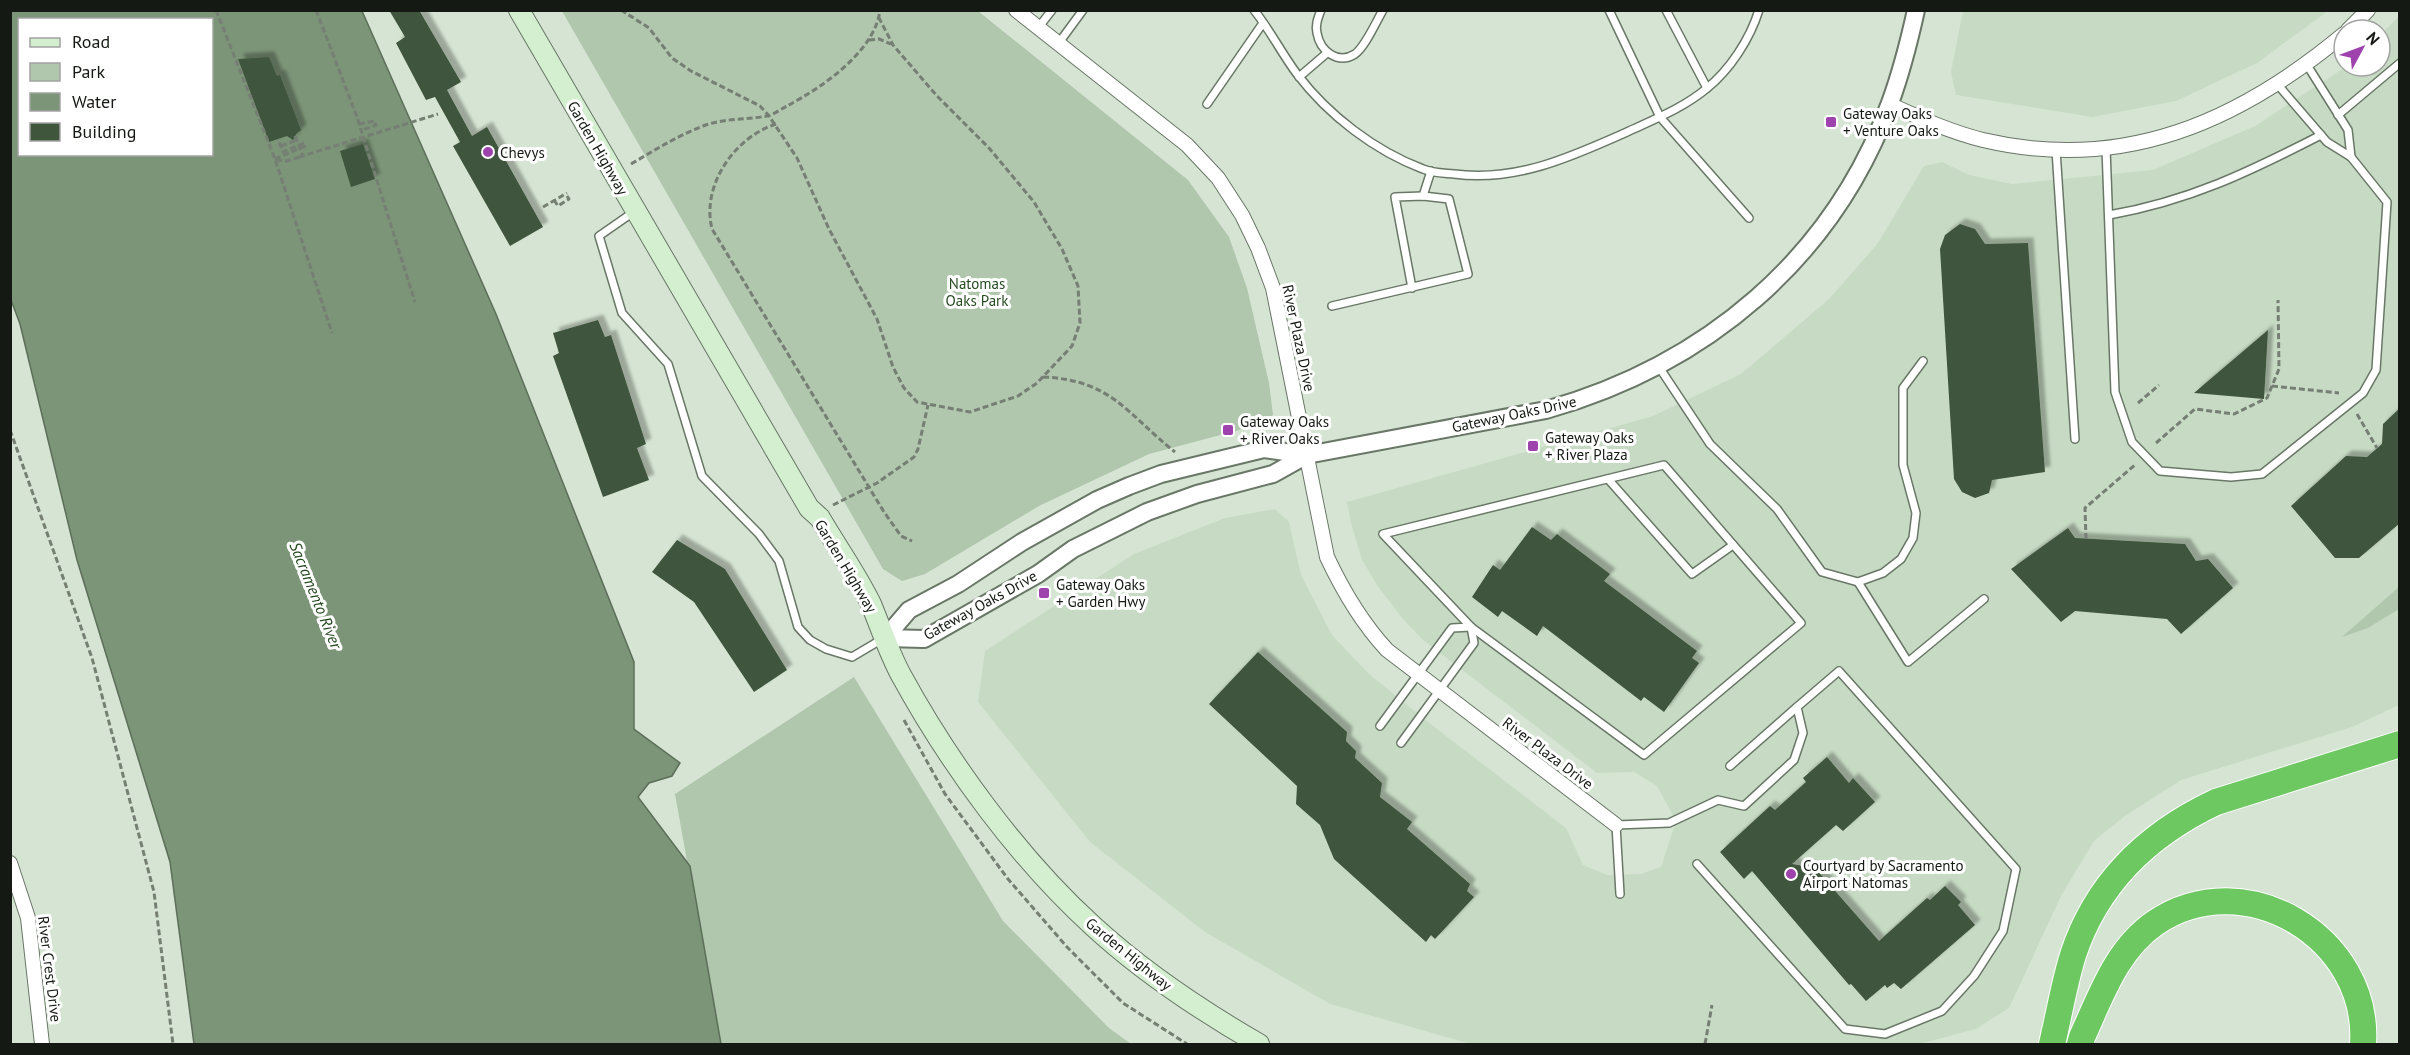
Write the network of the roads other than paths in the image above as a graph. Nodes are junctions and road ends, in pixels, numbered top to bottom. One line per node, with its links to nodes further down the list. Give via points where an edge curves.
1 (519, 10): 32 (main road, Garden Highway)
2 (1016, 10): 13 (street, River Plaza Drive)
3 (1052, 10): 13 (lane)
4 (1083, 10): 14 (lane)
5 (1254, 10): 12 (lane)
6 (1322, 10): 16 (lane, via 1317,34)
7 (1383, 10): 16 (lane, via 1358,52 1341,59)
8 (1609, 10): 25 (lane)
9 (1666, 10): 21 (lane)
10 (1759, 10): 21 (lane, via 1742,46)
11 (1916, 10): 23 (street, Gateway Oaks Drive)
12 (1263, 23): 19 (lane); 22 (lane)
13 (1038, 28): 14 (street, River Plaza Drive)
14 (1058, 44): 40 (street, River Plaza Drive, via 1187,145 1218,178 1242,215 1273,288)
15 (2332, 44): 18 (street)
16 (1327, 53): 19 (lane)
17 (2400, 63): 24 (lane)
18 (2307, 65): 20 (street); 24 (lane)
19 (1299, 77): 30 (lane, via 1350,127 1398,158)
20 (2278, 85): 26 (lane); 27 (street, via 2237,108 2180,132)
21 (1707, 88): 25 (lane)
22 (1207, 104)
23 (1889, 104): 28 (street, via 1982,140); 38 (street, Gateway Oaks Drive, via 1845,193 1805,249 1731,321)
24 (2338, 115): 29 (lane, via 2348,130)
25 (1660, 117): 30 (lane, via 1548,166 1490,176); 34 (lane)
26 (2321, 135): 29 (lane); 33 (lane, via 2202,192 2147,209)
27 (2106, 148): 28 (street); 33 (lane)
28 (2056, 150): 39 (lane)
29 (2351, 157): 33 (lane, via 2387,202 2376,370 2363,393 2262,474 2231,477 2160,471 2132,442 2115,392)
30 (1431, 171): 31 (lane)
31 (1424, 196): 35 (lane, via 1395,197); 35 (lane, via 1449,199 1468,274)
32 (635, 211): 46 (main road, Garden Highway, via 809,508 820,518 864,593); 46 (lane, via 599,236 622,313 668,364 702,476 759,534 779,561 798,627 810,640 852,657)
33 (2109, 215)
34 (1749, 218)
35 (1412, 288): 36 (lane)
36 (1332, 306)
37 (1923, 361): 43 (lane, via 1903,388 1904,465 1916,513 1913,538 1901,559 1883,573)
38 (1659, 367): 40 (street, Gateway Oaks Drive, via 1612,389 1546,410); 43 (lane, via 1710,444 1777,509 1822,572)
39 (2075, 440)
40 (1307, 455): 46 (street, Gateway Oaks Drive, via 1273,474 1147,512 1073,549 1038,574 924,639); 46 (street, Gateway Oaks Drive, via 1264,449 1129,486 1022,542 909,610); 47 (street, River Plaza Drive, via 1327,557 1339,584 1368,630)
41 (1608, 479): 42 (lane, via 1664,465); 42 (lane, via 1692,574); 45 (lane, via 1383,534)
42 (1733, 544): 45 (lane, via 1801,622 1644,755)
43 (1858, 582): 44 (lane, via 1908,662)
44 (1984, 599)
45 (1471, 627): 47 (lane, via 1452,628); 48 (lane, via 1474,643)
46 (885, 638): 60 (main road, Garden Highway, via 900,673 952,759 1056,890 1134,961)
47 (1418, 674): 48 (street, River Plaza Drive); 50 (lane)
48 (1440, 691): 51 (lane); 54 (street, River Plaza Drive)
49 (1797, 707): 53 (lane); 54 (lane, via 1803,734 1794,760 1744,806 1718,800 1669,823); 56 (lane, via 1839,670 2016,869 2002,931 1974,976 1942,1011 1885,1034 1845,1029)
50 (1380, 726)
51 (1401, 743)
52 (2400, 744): 61 (highway, via 2216,802 2187,816 2134,855 2112,880 2083,928 2068,970)
53 (1730, 766)
54 (1616, 825): 57 (lane)
55 (10, 863): 59 (street, River Crest Drive, via 28,918)
56 (1697, 864)
57 (1620, 894)
58 (2104, 990): 62 (highway); 63 (highway); 64 (highway, via 2126,951 2156,923 2191,906 2210,902 2253,904 2287,915 2326,944 2352,985 2360,1009)
59 (42, 1044)
60 (1258, 1044)
61 (2052, 1044)
62 (2080, 1044)
63 (2095, 1044)
64 (2362, 1044)

